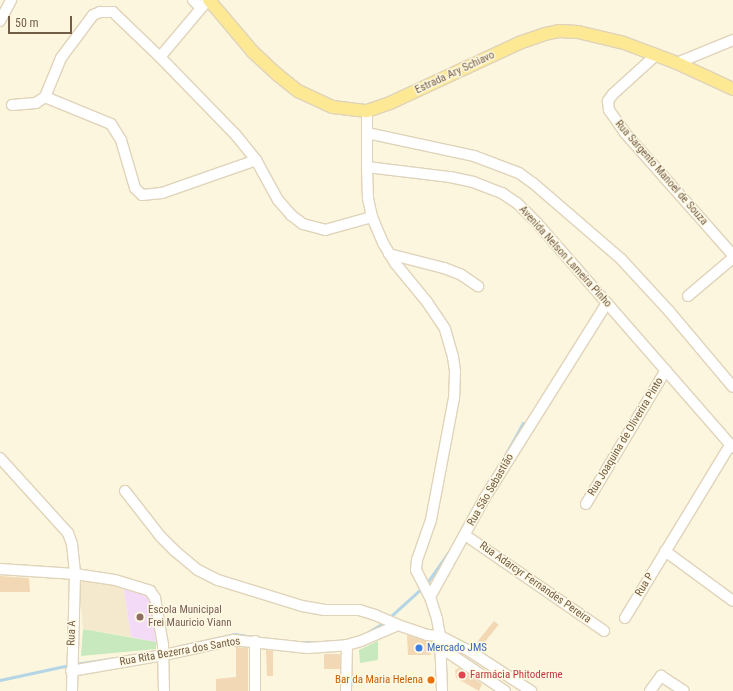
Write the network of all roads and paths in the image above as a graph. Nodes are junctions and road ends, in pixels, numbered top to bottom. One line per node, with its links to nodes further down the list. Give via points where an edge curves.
1 (11, 0): 4 (street)
2 (193, 0): 3 (street)
3 (206, 3): 7 (street); 12 (main road, Estrada Ary Schiavo, via 253,52 298,91 333,107)
4 (0, 21)
5 (733, 40): 8 (street)
6 (656, 55): 8 (main road, Estrada Ary Schiavo); 12 (main road, Estrada Ary Schiavo, via 624,43 578,32 545,34 519,43 390,103); 18 (street, Rua Sargento Manoel de Souza, via 613,94 608,102 609,110 625,133)
7 (160, 57): 10 (street, via 113,12 100,12 93,16 61,58); 14 (street, via 223,121)
8 (677, 63): 9 (main road, Estrada Ary Schiavo)
9 (733, 89)
10 (46, 97): 11 (street, via 36,103); 14 (street, via 111,124 121,140 135,188 142,195 162,193)
11 (12, 105)
12 (367, 111): 13 (street)
13 (367, 133): 15 (street); 23 (street, via 469,154 519,173 621,259 680,323)
14 (256, 160): 16 (street, via 278,200 303,224 325,230)
15 (367, 167): 16 (street, via 368,198); 21 (street, Avenida Nelson Lameira Pinho, via 450,177 473,182 502,194 537,223)
16 (372, 217): 17 (street)
17 (389, 254): 19 (street, via 449,270); 32 (street, via 436,314 445,329 454,356 454,398 431,520 417,560 416,570)
18 (733, 257): 20 (street)
19 (478, 286)
20 (688, 296)
21 (607, 303): 22 (street, Avenida Nelson Lameira Pinho); 28 (street, Rua São Sebastião, via 484,499)
22 (666, 370): 24 (street, Avenida Nelson Lameira Pinho); 27 (street, Rua Joaquina de Oliverira Pinto)
23 (733, 387)
24 (732, 446): 29 (street, Rua P)
25 (0, 458): 31 (street, Rua A, via 68,532)
26 (125, 491): 35 (street, via 175,551 198,570 218,580 302,606 325,610 359,610)
27 (586, 504)
28 (465, 535): 32 (street, Rua São Sebastião); 36 (street, Rua Adarcyr Fernandes Pereira)
29 (665, 551): 33 (street); 34 (street, Rua P)
30 (0, 569): 31 (street)
31 (75, 574): 42 (street, via 115,580 150,591 155,598); 43 (street, Rua A)
32 (428, 594): 38 (street)
33 (733, 601)
34 (625, 618)
35 (394, 623): 37 (street); 40 (street, Rua Rita Bezerra dos Santos, via 360,642)
36 (604, 631)
37 (428, 635): 38 (street); 41 (street)
38 (440, 636): 41 (street); 50 (street, via 471,652)
39 (255, 641): 40 (street, Rua Rita Bezerra dos Santos, via 308,648); 42 (street, Rua Rita Bezerra dos Santos, via 233,640); 46 (street)
40 (346, 645): 47 (street)
41 (440, 648): 48 (street); 49 (street)
42 (163, 651): 43 (street, Rua Rita Bezerra dos Santos); 45 (street)
43 (72, 666): 44 (street, Rua A)
44 (72, 691)
45 (164, 691)
46 (255, 691)
47 (346, 691)
48 (442, 691)
49 (505, 691)
50 (531, 691)
51 (650, 691): 52 (street, via 661,676)
52 (684, 691)

